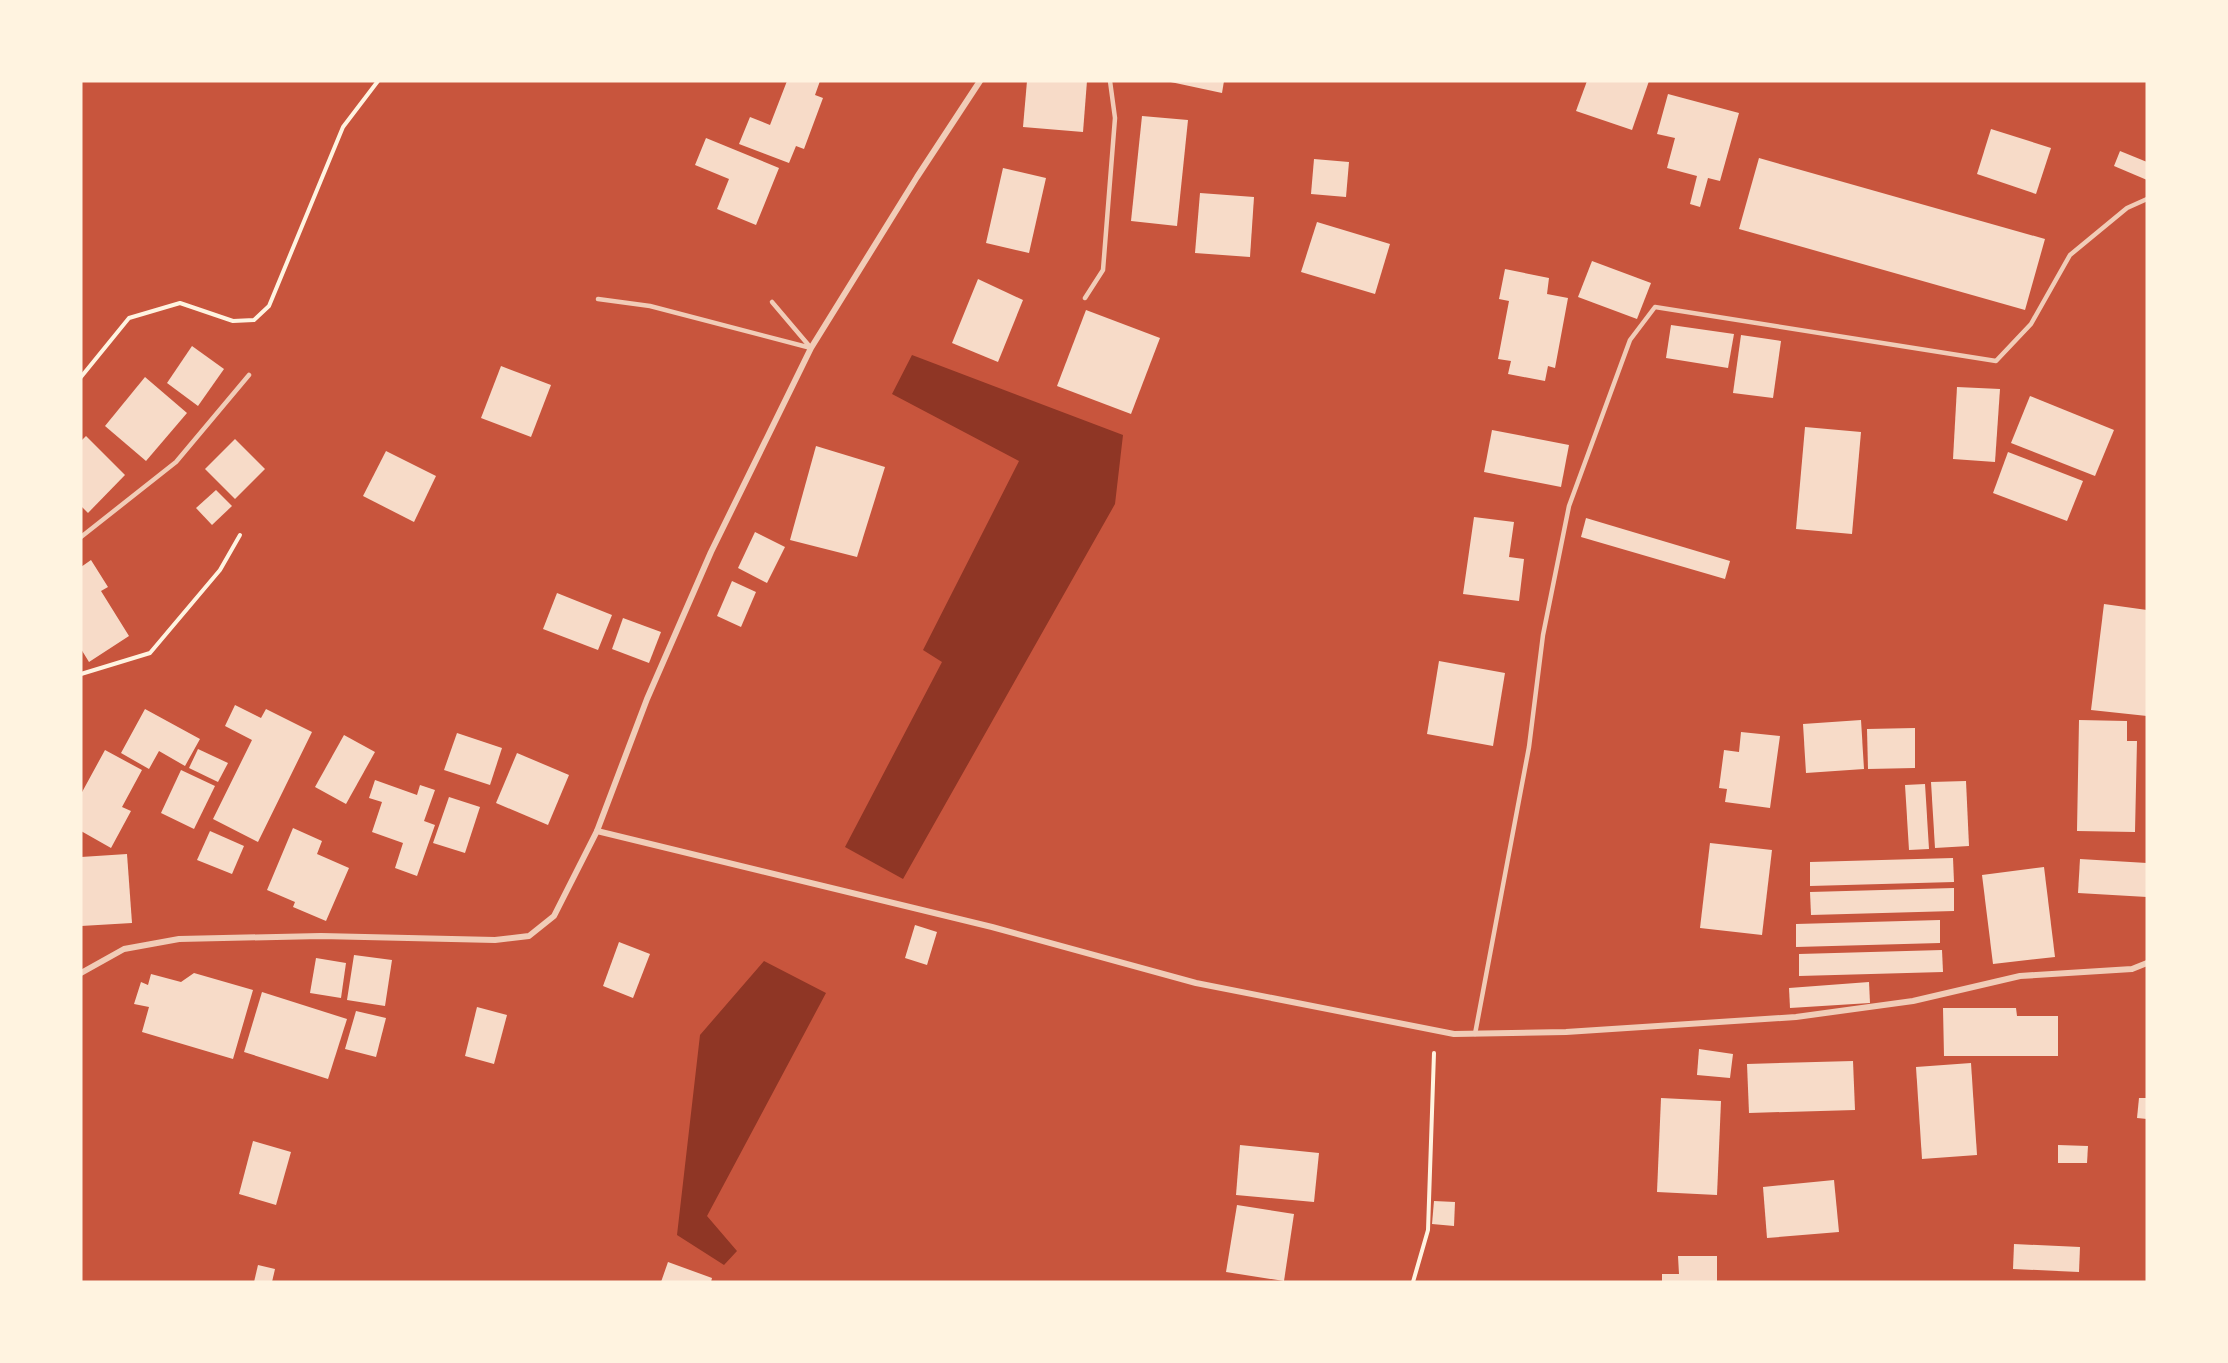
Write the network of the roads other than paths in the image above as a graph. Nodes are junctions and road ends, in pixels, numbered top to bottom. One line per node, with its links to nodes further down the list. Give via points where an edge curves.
1 (980, 81): 7 (street)
2 (1110, 81): 4 (lane, via 1115,118 1103,270)
3 (2147, 199): 13 (lane, via 2127,208 2070,255 2031,324 1996,361 1655,307 1630,340 1569,506)
4 (1085, 298)
5 (598, 299): 7 (lane, via 650,306)
6 (772, 302): 7 (lane)
7 (811, 348): 10 (street, via 702,573 647,699)
8 (249, 375): 9 (lane, via 176,462)
9 (81, 537)
10 (597, 831): 12 (street, via 554,916 529,936 495,940 321,936 179,939 124,949); 13 (street, via 992,927 1196,982 1435,1031)
11 (2147, 963): 13 (street, via 2132,969 2020,976 1913,1001 1796,1017)
12 (81, 973)
13 (1475, 1034)

